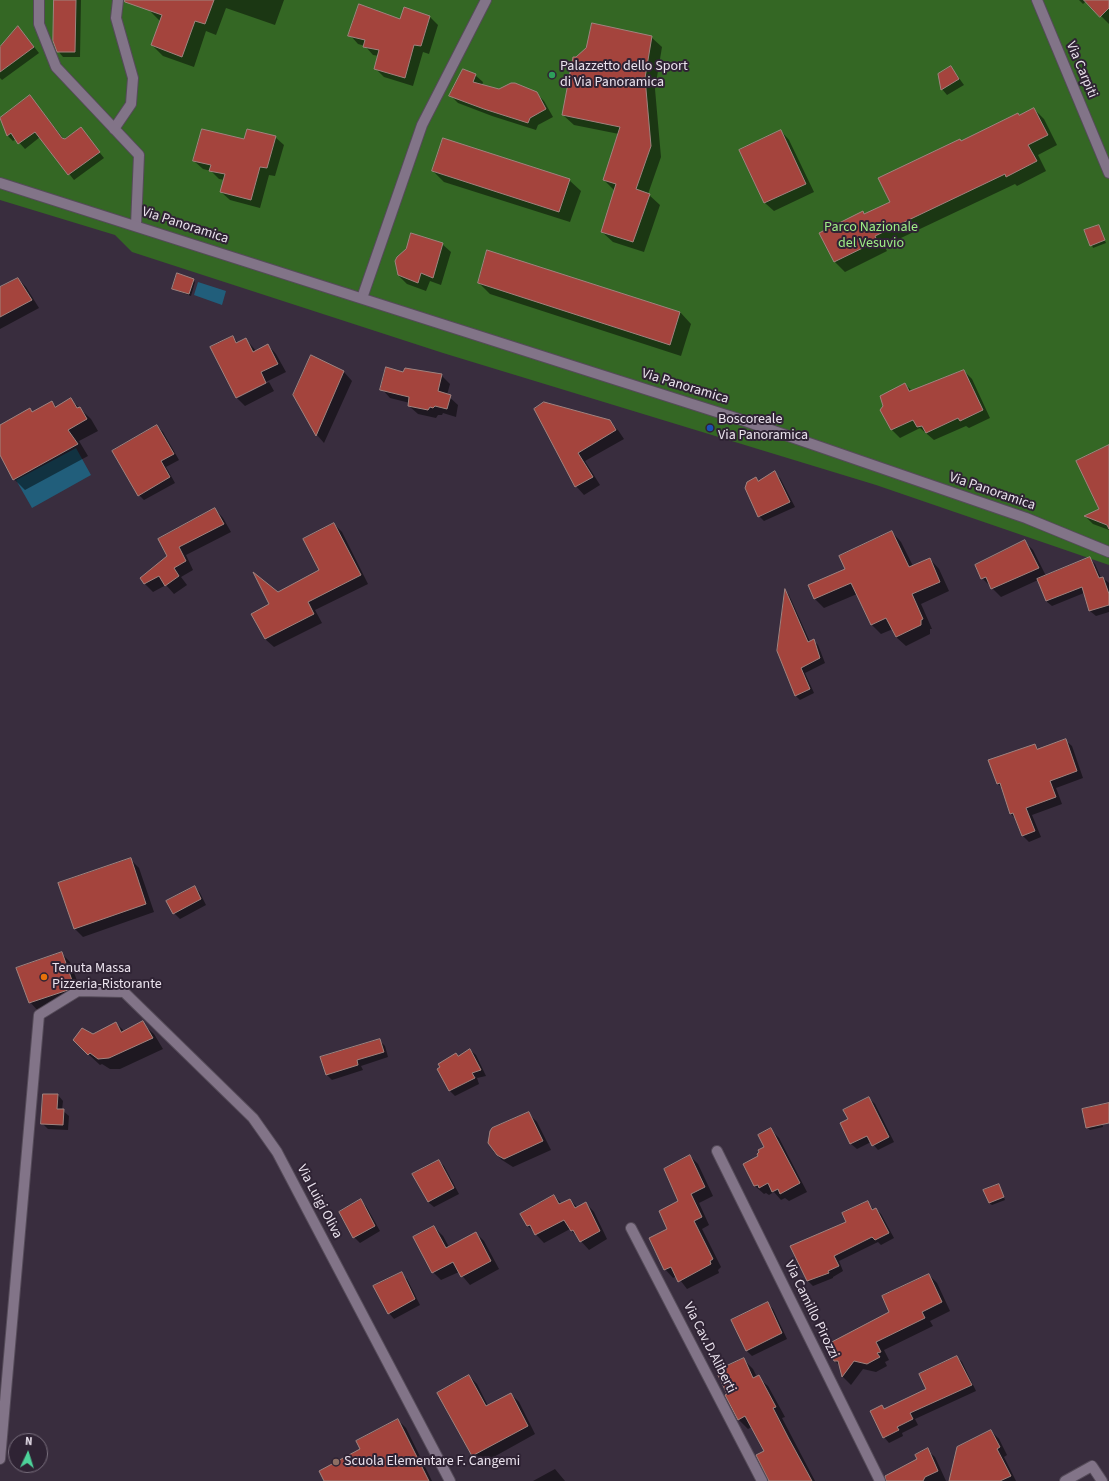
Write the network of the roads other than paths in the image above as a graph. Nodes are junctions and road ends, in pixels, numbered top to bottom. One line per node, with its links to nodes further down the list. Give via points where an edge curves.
1 (39, 0): 5 (street, via 39,24 56,67)
2 (118, 0): 5 (street, via 116,18 133,78 131,104)
3 (486, 0): 9 (street, via 422,125)
4 (1037, 0): 6 (street, Via Carpiti)
5 (114, 129): 8 (street, via 139,155)
6 (1109, 173)
7 (0, 183): 8 (street, Via Panoramica)
8 (136, 225): 9 (street, Via Panoramica)
9 (362, 298): 10 (street, Via Panoramica, via 745,421 1026,518)
10 (1109, 552)
11 (717, 1151): 14 (street, Via Camillo Pirozzi)
12 (631, 1228): 16 (street, Via Cav.D.Aliberti)
13 (0, 1459): 15 (street, Via Luigi Oliva, via 39,1015 78,991 124,992 253,1118 277,1152)
14 (878, 1480)
15 (450, 1481)
16 (762, 1481)
17 (1065, 1481): 18 (street, via 1092,1466)
18 (1102, 1481)

